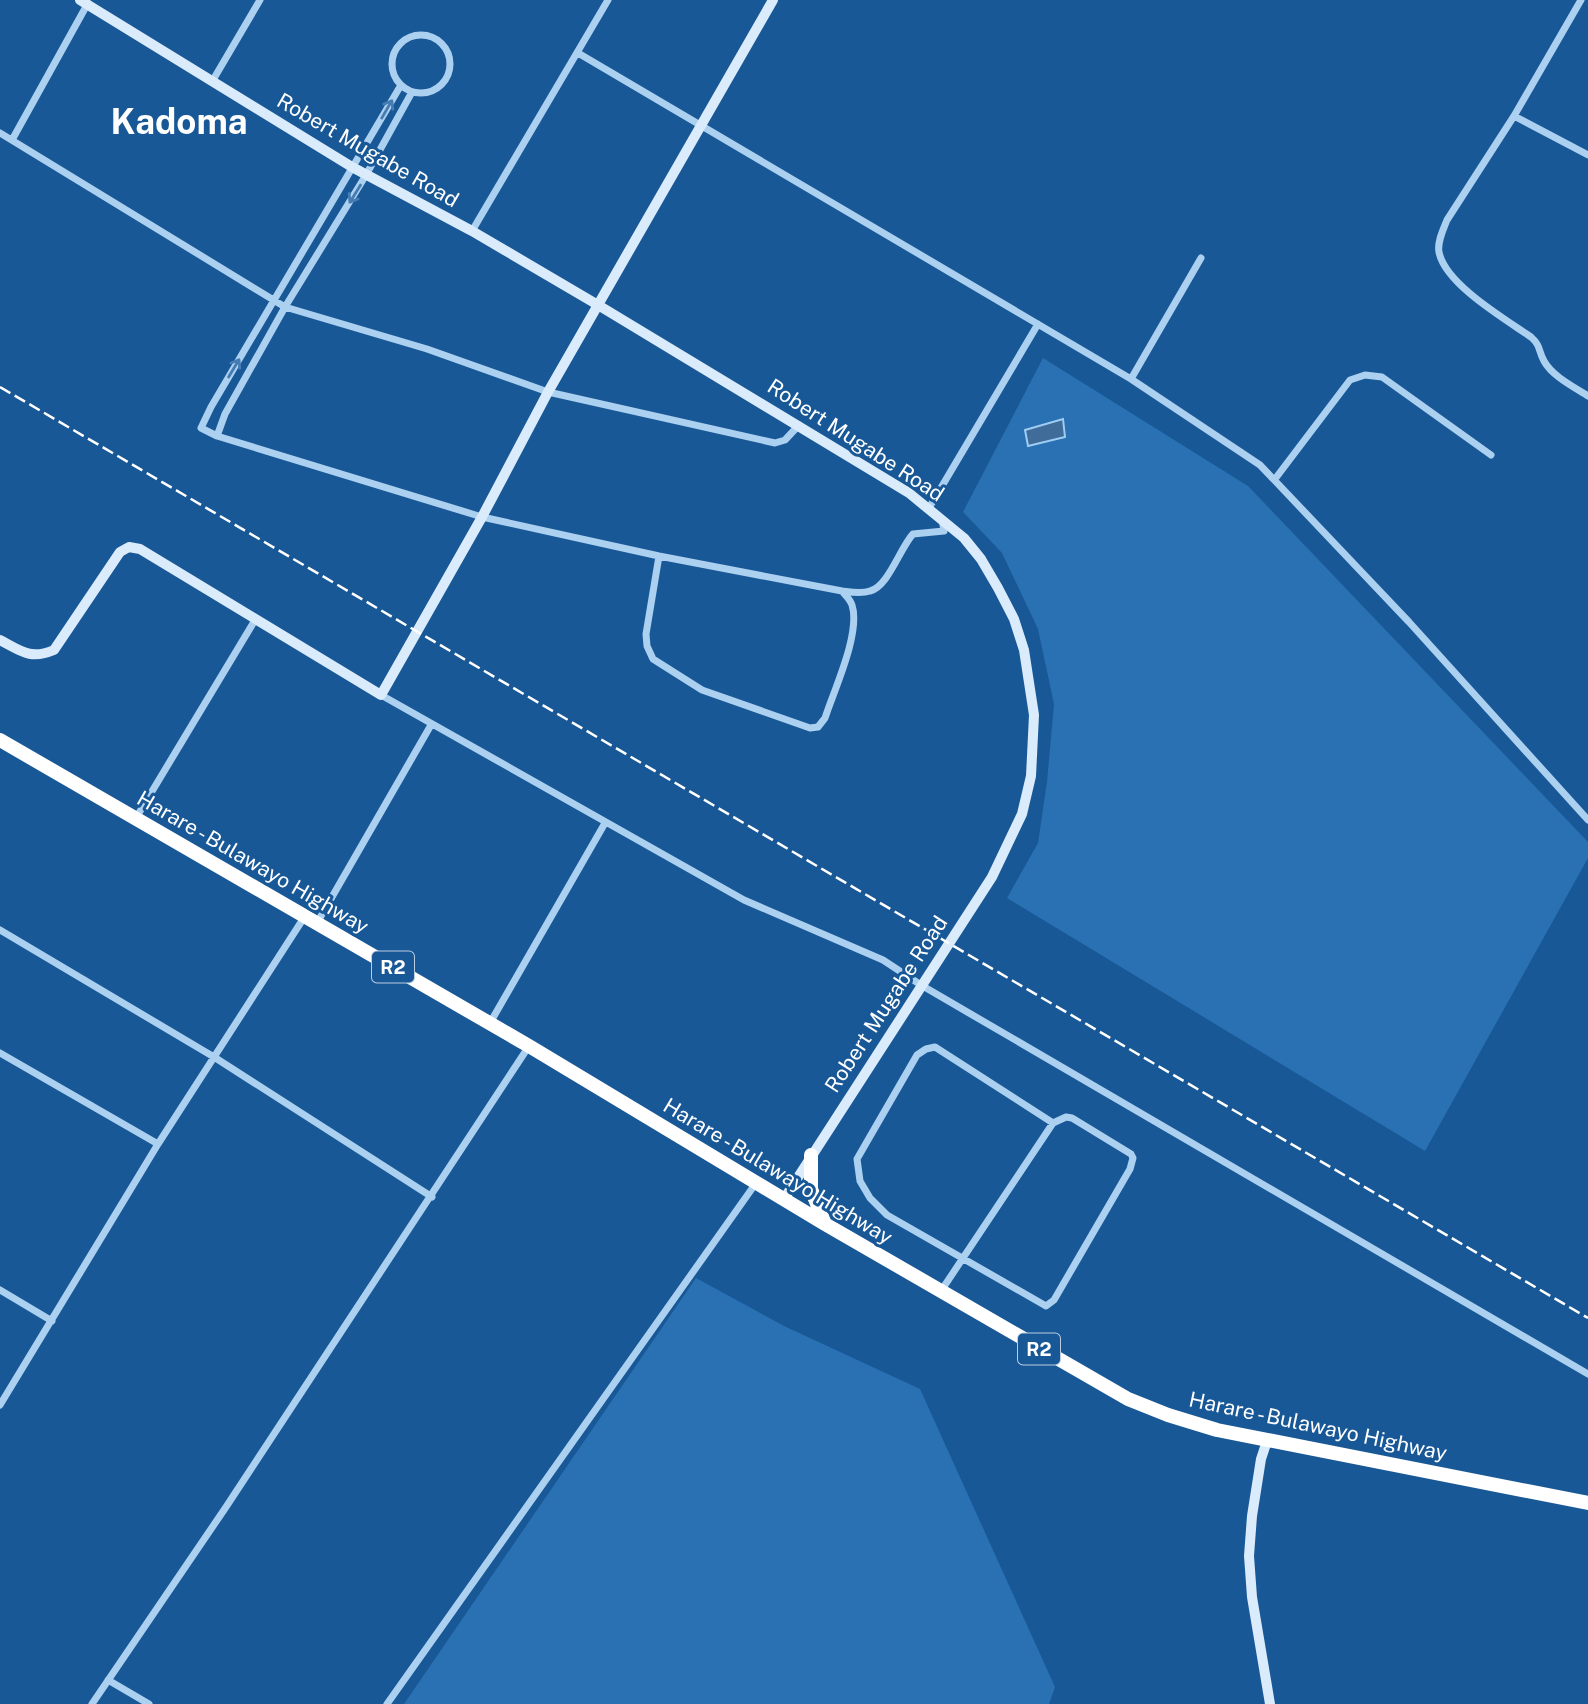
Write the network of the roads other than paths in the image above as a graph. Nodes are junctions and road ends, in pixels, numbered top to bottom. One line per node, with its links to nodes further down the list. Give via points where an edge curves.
1 (260, 0): 7 (street)
2 (607, 0): 6 (street)
3 (773, 0): 11 (street)
4 (1581, 0): 10 (street)
5 (86, 1): 7 (street, Robert Mugabe Road); 13 (street)
6 (578, 53): 11 (street); 17 (street)
7 (212, 80): 15 (street, Robert Mugabe Road)
8 (401, 85): 9 (street); 9 (street, via 392,64 394,53 409,37 432,37 448,52 449,74 434,90); 15 (street, one-way to 8)
9 (412, 92): 16 (street)
10 (1514, 116): 14 (street); 25 (street, via 1447,220 1439,252 1461,285 1531,337 1539,344 1544,362)
11 (702, 125): 20 (street); 22 (street)
12 (0, 133): 13 (street)
13 (12, 140): 19 (street)
14 (1588, 156)
15 (352, 167): 16 (street, Robert Mugabe Road); 19 (street)
16 (366, 175): 17 (street, Robert Mugabe Road); 21 (street, one-way to 21)
17 (472, 231): 20 (street, Robert Mugabe Road)
18 (1201, 258): 23 (street)
19 (275, 301): 21 (street); 27 (street, one-way to 19, via 201,428)
20 (598, 305): 24 (street); 26 (street, Robert Mugabe Road)
21 (285, 307): 24 (street, via 427,349); 27 (street)
22 (1038, 324): 23 (street); 30 (street)
23 (1131, 379): 29 (street, via 1242,452)
24 (548, 392): 26 (street, via 775,443 785,440); 31 (street)
25 (1588, 396)
26 (799, 425): 30 (street, Robert Mugabe Road)
27 (217, 436): 31 (street)
28 (1491, 455): 29 (street, via 1382,377 1358,376 1350,380)
29 (1275, 480): 40 (street)
30 (929, 508): 32 (street, Robert Mugabe Road)
31 (482, 517): 33 (street); 37 (street)
32 (942, 519): 34 (street, via 944,531 913,534 876,589); 45 (street, Robert Mugabe Road, via 981,559 1014,620 1029,679 1034,745 1022,814 1006,851)
33 (659, 556): 34 (street); 34 (street, via 646,634 653,659 718,697 810,729 825,718 851,637 851,602)
34 (842, 591)
35 (255, 620): 36 (street, via 129,547 120,551 54,650 36,656); 37 (street); 41 (street)
36 (0, 640)
37 (381, 695): 38 (street)
38 (430, 725): 42 (street); 43 (street)
39 (0, 740): 41 (highway, Harare - Bulawayo Highway / R2)
40 (1587, 816)
41 (136, 818): 43 (highway, Harare - Bulawayo Highway / R2)
42 (605, 823): 45 (street, via 744,900 883,960); 46 (street)
43 (311, 919): 46 (highway, Harare - Bulawayo Highway / R2); 49 (street)
44 (0, 930): 49 (street)
45 (921, 985): 52 (street, Robert Mugabe Road); 61 (street)
46 (489, 1023): 47 (highway, Harare - Bulawayo Highway / R2)
47 (529, 1046): 53 (highway, Harare - Bulawayo Highway / R2); 54 (street)
48 (0, 1053): 51 (street)
49 (214, 1057): 51 (street); 54 (street)
50 (1053, 1123): 57 (street); 57 (street, via 1072,1118 1133,1158 1054,1300 1046,1306); 57 (street, via 934,1047 917,1055 857,1159 860,1181 887,1215)
51 (158, 1144): 60 (street)
52 (811, 1155): 55 (street, Robert Mugabe Road); 56 (highway, via 811,1189)
53 (757, 1183): 55 (highway, Harare - Bulawayo Highway / R2); 68 (street)
54 (432, 1197): 65 (street)
55 (784, 1199): 56 (highway, Harare - Bulawayo Highway / R2)
56 (825, 1224): 59 (highway, Harare - Bulawayo Highway / R2)
57 (962, 1259): 59 (street)
58 (0, 1290): 60 (street)
59 (941, 1292): 63 (highway, Harare - Bulawayo Highway / R2, via 1128,1399 1217,1430)
60 (52, 1321): 62 (street)
61 (1588, 1374)
62 (0, 1405)
63 (1267, 1440): 64 (highway, Harare - Bulawayo Highway / R2); 69 (street, via 1252,1517 1250,1556 1252,1597)
64 (1588, 1503)
65 (108, 1680): 66 (street); 67 (street)
66 (92, 1704)
67 (149, 1704)
68 (387, 1704)
69 (1270, 1704)

